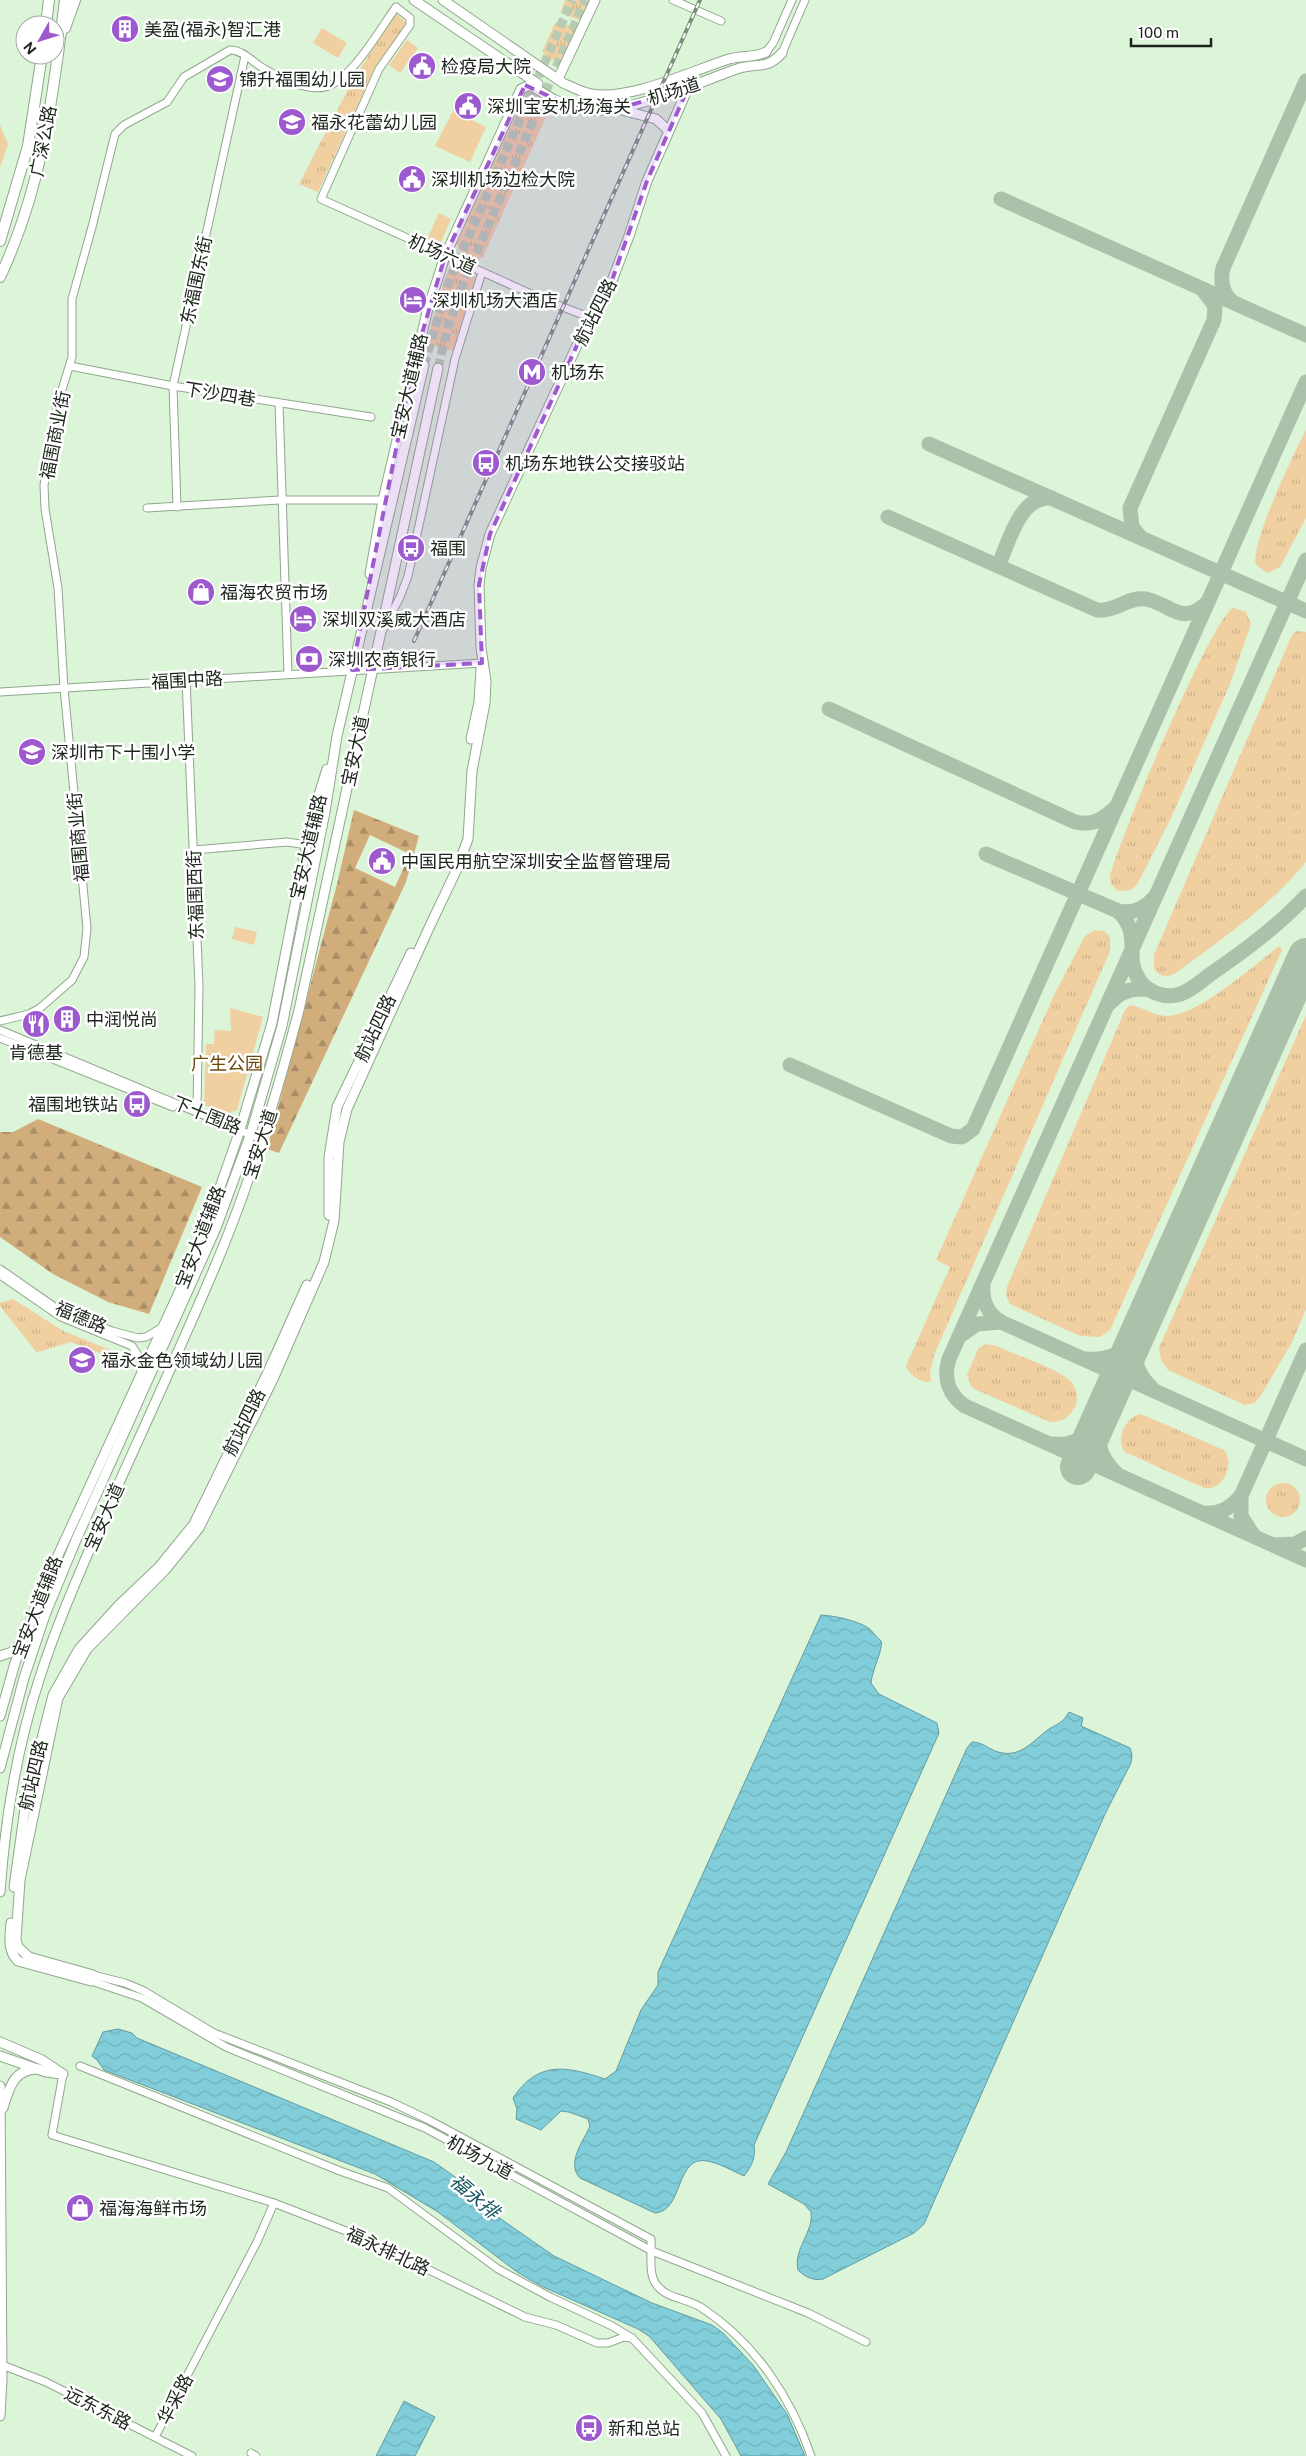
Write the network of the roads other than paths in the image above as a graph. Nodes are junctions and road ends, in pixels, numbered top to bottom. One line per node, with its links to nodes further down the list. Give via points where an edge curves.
1 (49, 0): 10 (highway)
2 (65, 0): 11 (highway, 广深公路)
3 (75, 0): 13 (highway)
4 (414, 0): 22 (main road, 机场道)
5 (443, 0): 20 (main road, 机场道)
6 (595, 0): 20 (main road)
7 (672, 0): 12 (street)
8 (792, 0): 14 (street)
9 (805, 0): 15 (street)
10 (47, 15)
11 (63, 15)
12 (721, 21)
13 (65, 27)
14 (766, 52): 19 (main road, 机场道, via 735,57)
15 (782, 53): 21 (main road, 机场道, via 766,66 740,68)
16 (245, 56): 25 (street, 福围商业街, via 268,71 300,84 318,87 332,84 354,64 396,7 410,18 410,26 379,69); 32 (street, 福围商业街, via 233,50 217,57 184,77 167,102 124,125 115,134 72,299); 34 (street, 东福围东街)
17 (40, 65): 26 (highway, 广深公路, via 28,146)
18 (56, 65): 29 (highway, 广深公路, via 39,168 26,215)
19 (684, 75): 20 (main road, 机场道, via 639,89 594,95 581,92); 21 (main road)
20 (558, 79)
21 (688, 88): 23 (main road, 机场道); 24 (main road, 航站四路)
22 (568, 105): 23 (main road, 机场道, via 586,110); 27 (main road, 宝安大道辅路, via 530,85 523,87)
23 (617, 109): 24 (main road, via 656,119)
24 (669, 131): 30 (main road, 航站四路, via 639,201 617,270)
25 (321, 199): 27 (street, 机场六道)
26 (0, 241)
27 (445, 256): 28 (street, 机场六道); 38 (main road, 宝安大道辅路, via 414,364)
28 (482, 272): 30 (street, 机场六道); 42 (street, via 455,359 408,576)
29 (0, 277)
30 (591, 318): 43 (main road, 航站四路, via 490,534 480,568)
31 (424, 365): 41 (main road, 宝安大道)
32 (70, 366): 34 (street, 下沙四巷); 48 (street, 福围商业街, via 58,403 44,485 44,510 58,588)
33 (438, 368): 42 (main road, 宝安大道)
34 (173, 386): 35 (street, 下沙四巷); 39 (street, 东福围东街)
35 (279, 403): 36 (street, 下沙四巷); 37 (street)
36 (371, 417)
37 (280, 500): 38 (street); 39 (street); 46 (street)
38 (383, 500): 41 (main road, 宝安大道辅路)
39 (177, 507): 40 (street)
40 (147, 508)
41 (367, 604): 45 (main road, 宝安大道)
42 (379, 640): 44 (main road, 宝安大道)
43 (482, 663): 44 (street, 福围中路); 74 (main road, 航站四路, via 479,702 466,770 466,816 462,838 452,869 337,1107 329,1157 329,1216 319,1259 194,1524 159,1567 79,1650 52,1695 26,1801 10,1942 12,1954 18,1961)
44 (373, 669): 45 (street, 福围中路); 59 (main road, 宝安大道, via 298,1010)
45 (352, 670): 46 (street, 福围中路); 50 (main road, 宝安大道)
46 (288, 674): 47 (street, 福围中路)
47 (186, 679): 48 (street, 福围中路); 52 (street, 东福围西街)
48 (64, 688): 49 (street, 福围中路); 53 (street, 福围商业街, via 87,928 84,957 72,980 46,1004 28,1014)
49 (0, 692)
50 (337, 736): 51 (main road, 宝安大道辅路, via 312,817); 58 (main road, 宝安大道, via 282,1026)
51 (307, 845): 52 (street, via 287,842); 57 (main road, 宝安大道辅路, via 272,1023)
52 (194, 850): 56 (street, 东福围西街, via 199,986)
53 (0, 1021)
54 (0, 1030): 56 (street, 下十围路)
55 (0, 1038): 57 (street, 下十围路)
56 (197, 1111): 57 (street, 下十围路)
57 (240, 1131): 58 (street, 下十围路); 60 (main road, 宝安大道辅路)
58 (251, 1135): 59 (street, 下十围路); 63 (main road, 宝安大道)
59 (263, 1140): 73 (main road, 宝安大道, via 214,1269 61,1615 38,1682 17,1770)
60 (209, 1217): 63 (main road); 64 (main road, 宝安大道辅路)
61 (0, 1269): 65 (street, 福德路, via 60,1310)
62 (0, 1275): 65 (street, 福德路, via 71,1322)
63 (194, 1277): 72 (main road, 宝安大道, via 45,1615)
64 (166, 1321): 65 (street, 福德路, via 146,1337); 66 (main road, 宝安大道辅路)
65 (121, 1338): 66 (street, 福德路, via 138,1352)
66 (141, 1375): 67 (main road, 宝安大道辅路, via 58,1553)
67 (24, 1639): 68 (main road, via 12,1652); 70 (main road, 宝安大道辅路)
68 (0, 1656)
69 (0, 1682): 70 (main road)
70 (6, 1693): 71 (main road, 宝安大道辅路)
71 (0, 1716)
72 (0, 1768)
73 (0, 1892)
74 (92, 1978): 83 (street, 机场九道, via 142,1998 226,2047 425,2128); 83 (street, 机场九道, via 125,1983 144,1991 214,2033 422,2117 651,2239)
75 (0, 2042): 79 (main road, via 42,2060)
76 (0, 2056): 78 (main road)
77 (80, 2066): 84 (street, via 388,2188 498,2269)
78 (39, 2070): 79 (main road); 81 (main road, via 22,2072 15,2078)
79 (63, 2074): 82 (street, 福永排北路, via 52,2135)
80 (0, 2086): 81 (main road)
81 (1, 2115): 86 (main road)
82 (274, 2203): 84 (street, 福永排北路, via 364,2238 525,2317 556,2325 597,2343 608,2344); 88 (street, 华采路, via 257,2242)
83 (652, 2251): 85 (street, 机场九道, via 808,2313); 91 (street, via 654,2282 660,2290 669,2296 686,2299 715,2317 767,2370 790,2407)
84 (632, 2338): 90 (street, via 695,2404)
85 (866, 2342)
86 (2, 2365): 87 (main road); 88 (street, 远东东路, via 46,2382)
87 (0, 2416)
88 (155, 2437): 89 (street, 远东东路)
89 (192, 2456)
90 (726, 2456)
91 (811, 2456)

